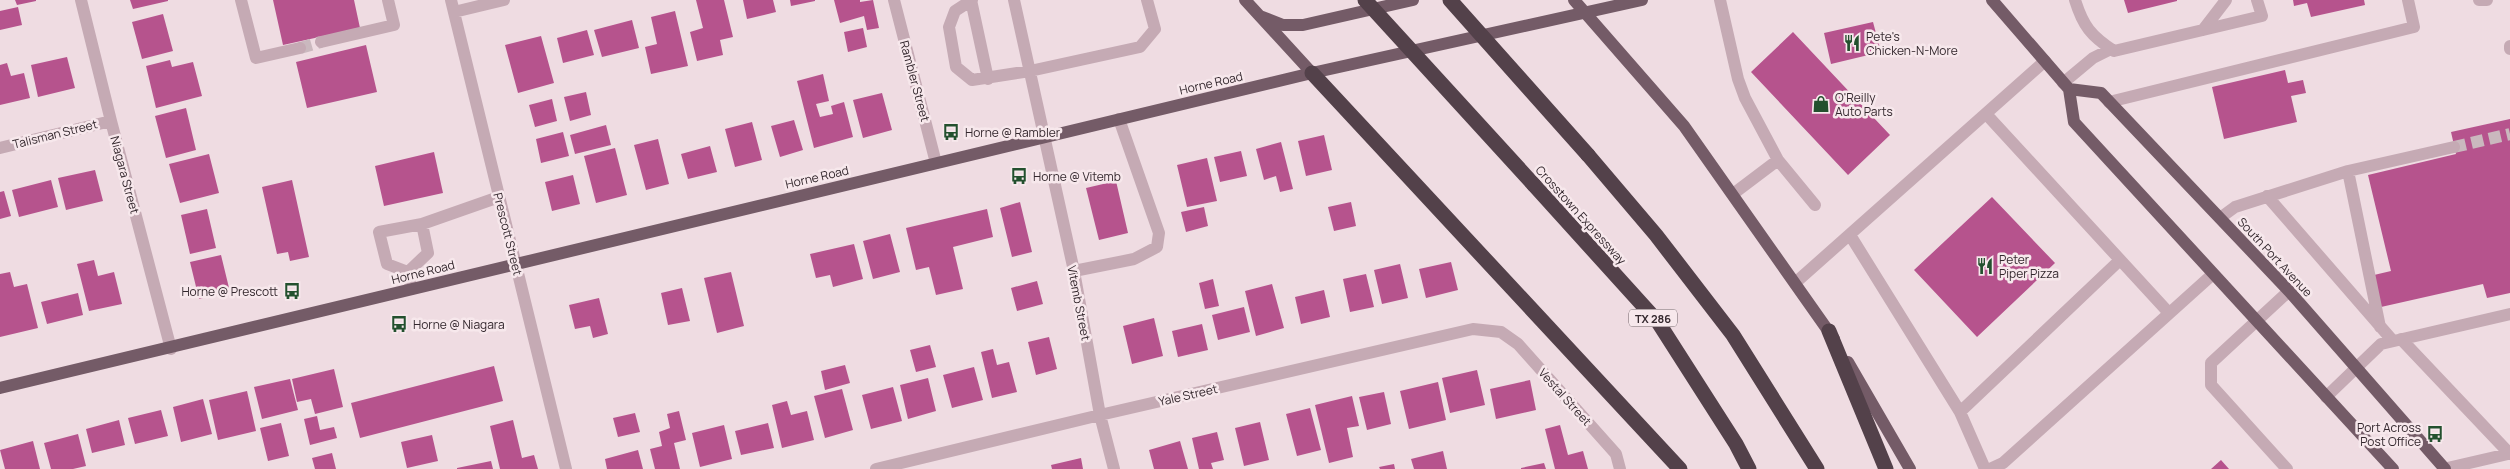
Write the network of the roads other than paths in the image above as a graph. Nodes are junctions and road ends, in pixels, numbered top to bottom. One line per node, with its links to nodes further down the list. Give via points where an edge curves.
1 (82, 0): 38 (street, Niagara Street)
2 (241, 0): 28 (street, via 256,58)
3 (388, 0): 27 (street, via 394,24)
4 (504, 0): 23 (street)
5 (894, 0): 43 (street, Rambler Street)
6 (972, 0): 33 (street); 33 (street, via 955,10 948,27 956,67 972,80)
7 (1014, 0): 31 (street, Vitemb Street)
8 (1147, 0): 31 (street, via 1155,29 1140,47)
9 (1244, 0): 25 (main road)
10 (1365, 0): 79 (highway, Crosstown Expressway / TX 286, bridge, via 1658,322)
11 (1413, 0): 25 (main road, via 1302,25 1282,25)
12 (1450, 0): 80 (highway, bridge, via 1656,235 1733,335)
13 (1574, 0): 24 (main road)
14 (1642, 0): 24 (main road, Horne Road)
15 (1720, 0): 42 (street, via 1738,79)
16 (2075, 0): 29 (street, via 2082,21 2096,40)
17 (2226, 0): 26 (street)
18 (2257, 0): 26 (street, via 2262,16)
19 (2408, 0): 35 (street, via 2414,27)
20 (2479, 0): 21 (street)
21 (2487, 0)
22 (1997, 1): 30 (main road)
23 (452, 6): 47 (street, Prescott Street)
24 (1586, 13): 32 (main road, Horne Road); 45 (main road, via 1684,126)
25 (1260, 16): 32 (main road)
26 (2203, 30): 29 (street, via 2114,51)
27 (321, 42)
28 (300, 48)
29 (2111, 49): 34 (street, via 2092,58)
30 (2045, 61): 34 (main road); 36 (street)
31 (1030, 71): 33 (street); 39 (street, Vitemb Street)
32 (1312, 74): 37 (main road, Horne Road); 78 (highway)
33 (988, 79)
34 (2066, 86): 35 (main road, South Port Avenue, via 2101,93); 56 (main road, via 2074,122)
35 (2109, 102): 49 (main road, South Port Avenue)
36 (1987, 114): 51 (street); 52 (street)
37 (1119, 119): 39 (main road, Horne Road); 54 (street, via 1159,234 1157,247 1134,258)
38 (111, 121): 41 (street, Talisman Street); 67 (street, Niagara Street)
39 (1044, 137): 43 (main road, Horne Road); 54 (street, Vitemb Street)
40 (2454, 147): 44 (street)
41 (0, 148)
42 (1778, 160): 45 (street); 48 (street)
43 (936, 163): 53 (main road, Horne Road)
44 (2348, 171): 46 (street); 63 (street)
45 (1733, 194): 57 (main road)
46 (2267, 196): 49 (street, via 2235,207); 63 (street)
47 (499, 197): 50 (street); 53 (street, Prescott Street)
48 (1815, 204)
49 (2220, 218): 59 (main road, South Port Avenue)
50 (422, 224): 55 (street, via 428,253); 55 (street, via 379,232 387,264)
51 (1850, 235): 57 (street); 71 (street)
52 (2120, 260): 60 (street); 71 (street)
53 (515, 263): 58 (main road, Horne Road); 74 (street, Prescott Street)
54 (1074, 271): 72 (street, Vitemb Street)
55 (408, 272): 58 (street)
56 (2213, 274): 60 (street); 62 (main road)
57 (1796, 283): 64 (main road)
58 (411, 289): 67 (main road, Horne Road)
59 (2289, 291): 62 (street); 68 (main road, South Port Avenue)
60 (2169, 313): 84 (street, via 2004,463)
61 (2510, 314): 66 (street)
62 (2257, 320): 70 (main road); 85 (street, via 2211,363 2210,385)
63 (2380, 327): 66 (street)
64 (1829, 331): 81 (highway); 82 (main road)
65 (1501, 332): 72 (street, Yale Street, via 1473,329); 77 (street, Vestal Street, via 1518,344 1616,454)
66 (2397, 340): 68 (street, via 2381,344); 73 (street)
67 (171, 349): 69 (main road, Horne Road)
68 (2355, 368): 70 (street); 87 (main road, South Port Avenue)
69 (0, 388)
70 (2326, 397): 86 (main road)
71 (1960, 412): 83 (street)
72 (1100, 415): 75 (street, Yale Street); 76 (street, Vitemb Street)
73 (2509, 454): 87 (street)
74 (566, 469)
75 (876, 469)
76 (1114, 469)
77 (1620, 469)
78 (1680, 469)
79 (1749, 469)
80 (1817, 469)
81 (1886, 469)
82 (1910, 469)
83 (1985, 469)
84 (1990, 469)
85 (2287, 469)
86 (2393, 469)
87 (2444, 469)

